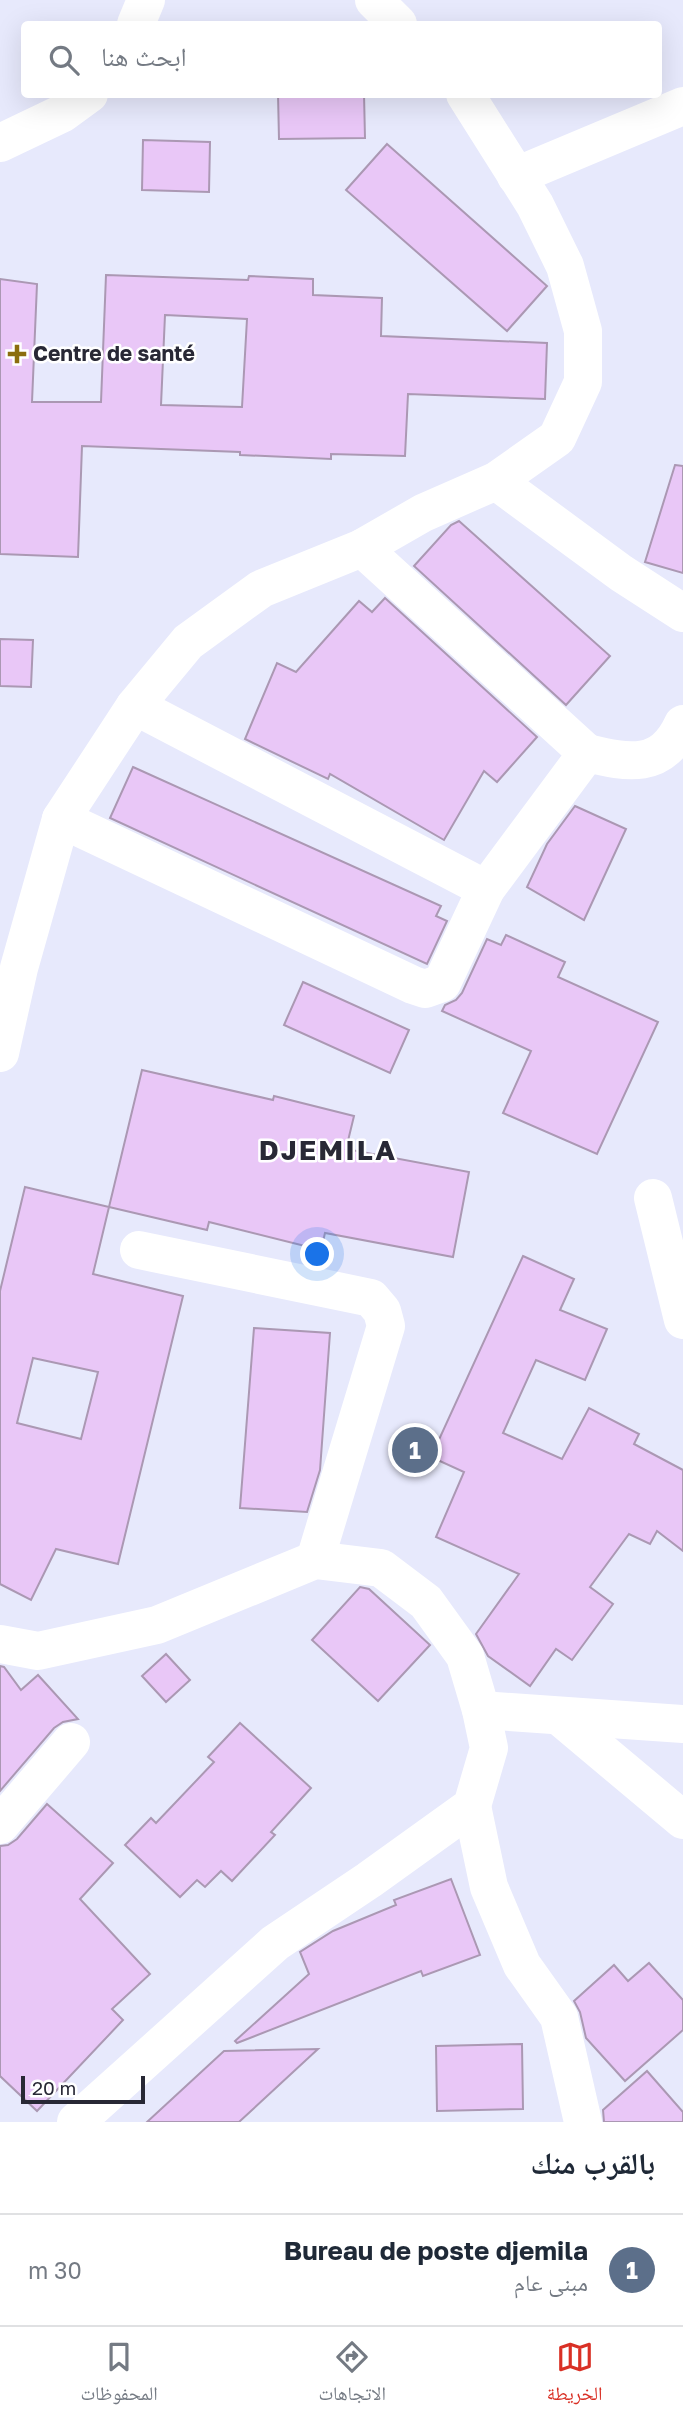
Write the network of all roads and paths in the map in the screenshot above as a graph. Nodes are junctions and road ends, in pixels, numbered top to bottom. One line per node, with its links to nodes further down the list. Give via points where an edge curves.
1 (146, 0): 3 (street)
2 (374, 0): 4 (street)
3 (137, 21)
4 (395, 21)
5 (84, 98): 8 (street)
6 (467, 98): 9 (street)
7 (683, 106): 9 (street)
8 (0, 143)
9 (516, 176): 10 (street, via 565,266 583,331 583,382 557,439)
10 (496, 481): 11 (street, via 423,513); 12 (street)
11 (362, 548): 13 (street, via 261,589 188,642); 15 (street)
12 (683, 613)
13 (135, 706): 16 (street); 17 (street)
14 (683, 724): 15 (street, via 676,739 653,758 624,762)
15 (587, 753): 17 (street)
16 (61, 819): 17 (street, via 425,989 442,984); 18 (street)
17 (486, 889)
18 (0, 1053)
19 (653, 1198): 21 (street)
20 (139, 1250): 22 (street, via 371,1298 382,1311 386,1326)
21 (683, 1320)
22 (315, 1560): 23 (street, via 157,1625 38,1651); 24 (street, via 381,1568 426,1602 465,1656)
23 (0, 1644)
24 (481, 1710): 25 (street); 28 (street, via 489,1748)
25 (559, 1716): 26 (street); 29 (street)
26 (683, 1724)
27 (71, 1742): 30 (street)
28 (472, 1806): 31 (street, via 275,1943); 32 (street, via 489,1886 522,1965 559,2017)
29 (683, 1820)
30 (0, 1825)
31 (76, 2122)
32 (583, 2122)

